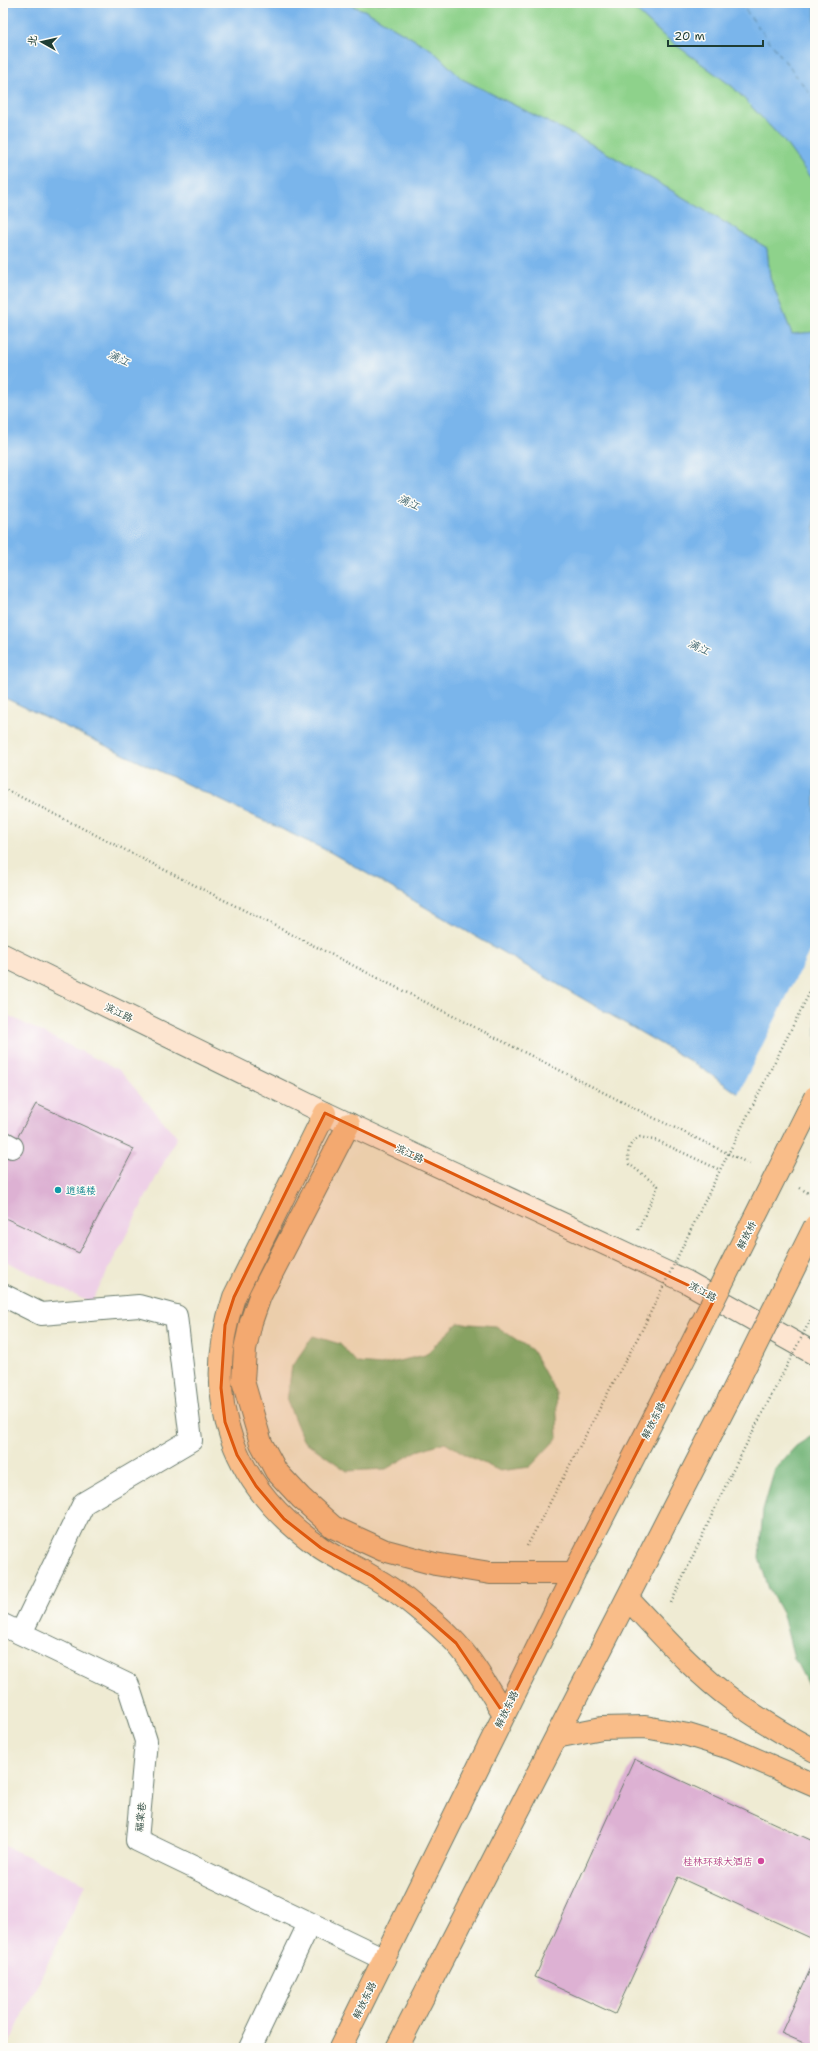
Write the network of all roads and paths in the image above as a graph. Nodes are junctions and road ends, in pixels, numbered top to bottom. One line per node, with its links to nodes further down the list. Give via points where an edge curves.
1 (3, 788): 7 (path, via 648,1115)
2 (3, 955): 5 (main road, 滨江路)
3 (815, 982): 8 (path, bridge)
4 (815, 1097): 16 (main road, 解放桥, bridge)
5 (325, 1113): 6 (main road, 滨江路); 22 (main road, via 234,1297 225,1325 221,1388 225,1422 237,1454 256,1486 284,1519 321,1548 372,1576 418,1608 456,1644 481,1676)
6 (349, 1124): 12 (main road, 滨江路); 17 (main road, via 260,1296 251,1322 245,1349 244,1381 261,1443 276,1471 333,1527 382,1550 427,1562 490,1573)
7 (752, 1165)
8 (720, 1170): 12 (path, via 658,1141 640,1137 630,1144 627,1154 629,1164 658,1186); 17 (path, bridge, via 642,1330)
9 (794, 1185): 10 (path)
10 (815, 1197)
11 (815, 1226): 19 (main road, bridge)
12 (626, 1254): 15 (main road, 滨江路, via 687,1282)
13 (3, 1295): 20 (street, via 41,1314 139,1306 176,1316 191,1440 84,1503)
14 (815, 1311): 21 (path, bridge, via 731,1474)
15 (815, 1354)
16 (677, 1373): 18 (main road, 解放东路)
17 (513, 1573): 18 (main road)
18 (574, 1573): 22 (main road, 解放东路)
19 (628, 1599): 21 (main road); 23 (main road)
20 (12, 1629): 26 (street, 福棠巷, via 128,1685 146,1741 137,1840)
21 (658, 1631): 24 (main road, via 733,1701)
22 (504, 1714): 27 (main road, 解放东路)
23 (556, 1737): 25 (main road, via 602,1728 644,1727 673,1732 730,1748); 30 (main road)
24 (815, 1751)
25 (815, 1785)
26 (309, 1924): 27 (street, 福棠巷); 28 (street)
27 (384, 1959): 29 (main road, 解放东路)
28 (250, 2048)
29 (340, 2048)
30 (397, 2048)

